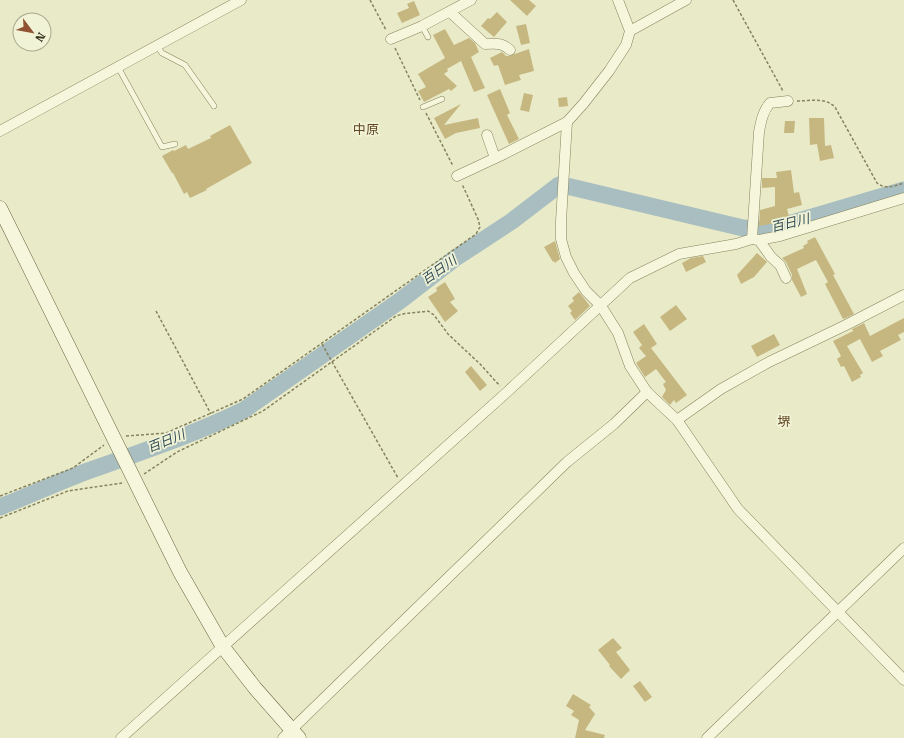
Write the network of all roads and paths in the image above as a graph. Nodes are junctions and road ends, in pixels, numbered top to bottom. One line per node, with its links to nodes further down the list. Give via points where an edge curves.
1 (241, 0): 12 (street)
2 (370, 0): 11 (path)
3 (471, 0): 7 (street)
4 (618, 0): 9 (street)
5 (686, 0): 9 (street)
6 (733, 0): 16 (path)
7 (450, 12): 8 (street); 13 (street, via 485,44 501,44)
8 (422, 26): 10 (lane); 11 (street)
9 (630, 31): 19 (street, via 626,45 609,71)
10 (428, 37)
11 (391, 39): 18 (path)
12 (157, 46): 14 (street); 17 (lane, via 162,53 185,65)
13 (510, 50)
14 (118, 67): 20 (street); 22 (lane, via 162,147)
15 (442, 99): 18 (lane)
16 (788, 101): 25 (path, via 830,102 877,183 889,187); 28 (street, via 770,103 761,122)
17 (214, 106)
18 (423, 107): 24 (path)
19 (567, 122): 23 (street); 31 (street, via 561,239 574,273 586,291)
20 (0, 131)
21 (487, 135): 23 (street)
22 (175, 144)
23 (495, 158): 24 (street)
24 (458, 176): 33 (path, via 478,219 480,228 476,234)
25 (904, 183)
26 (904, 198): 28 (street, via 780,236)
27 (0, 208): 39 (street)
28 (754, 234): 29 (street, via 780,265); 31 (street, via 736,244 679,254 670,263 630,278)
29 (786, 278)
30 (904, 295): 38 (street, via 769,362 721,389)
31 (601, 306): 35 (street, via 618,333 630,366); 36 (street)
32 (156, 311): 37 (path)
33 (322, 344): 34 (path); 37 (path, via 243,398)
34 (332, 362): 36 (path, via 396,316 428,310); 40 (path, via 263,411); 41 (path)
35 (647, 392): 38 (street); 48 (street, via 614,424 566,462)
36 (506, 393): 41 (street)
37 (211, 414): 39 (path, via 166,433 128,436)
38 (677, 420): 45 (street, via 738,509)
39 (116, 443): 40 (street); 42 (path, via 98,449 73,468)
40 (133, 476): 43 (path, via 68,491); 46 (street, via 180,572)
41 (402, 487): 46 (street)
42 (0, 496)
43 (0, 518)
44 (904, 548): 45 (street)
45 (838, 612): 47 (street); 50 (street)
46 (223, 647): 48 (street); 49 (street)
47 (904, 680)
48 (291, 735)
49 (121, 738)
50 (707, 738)

